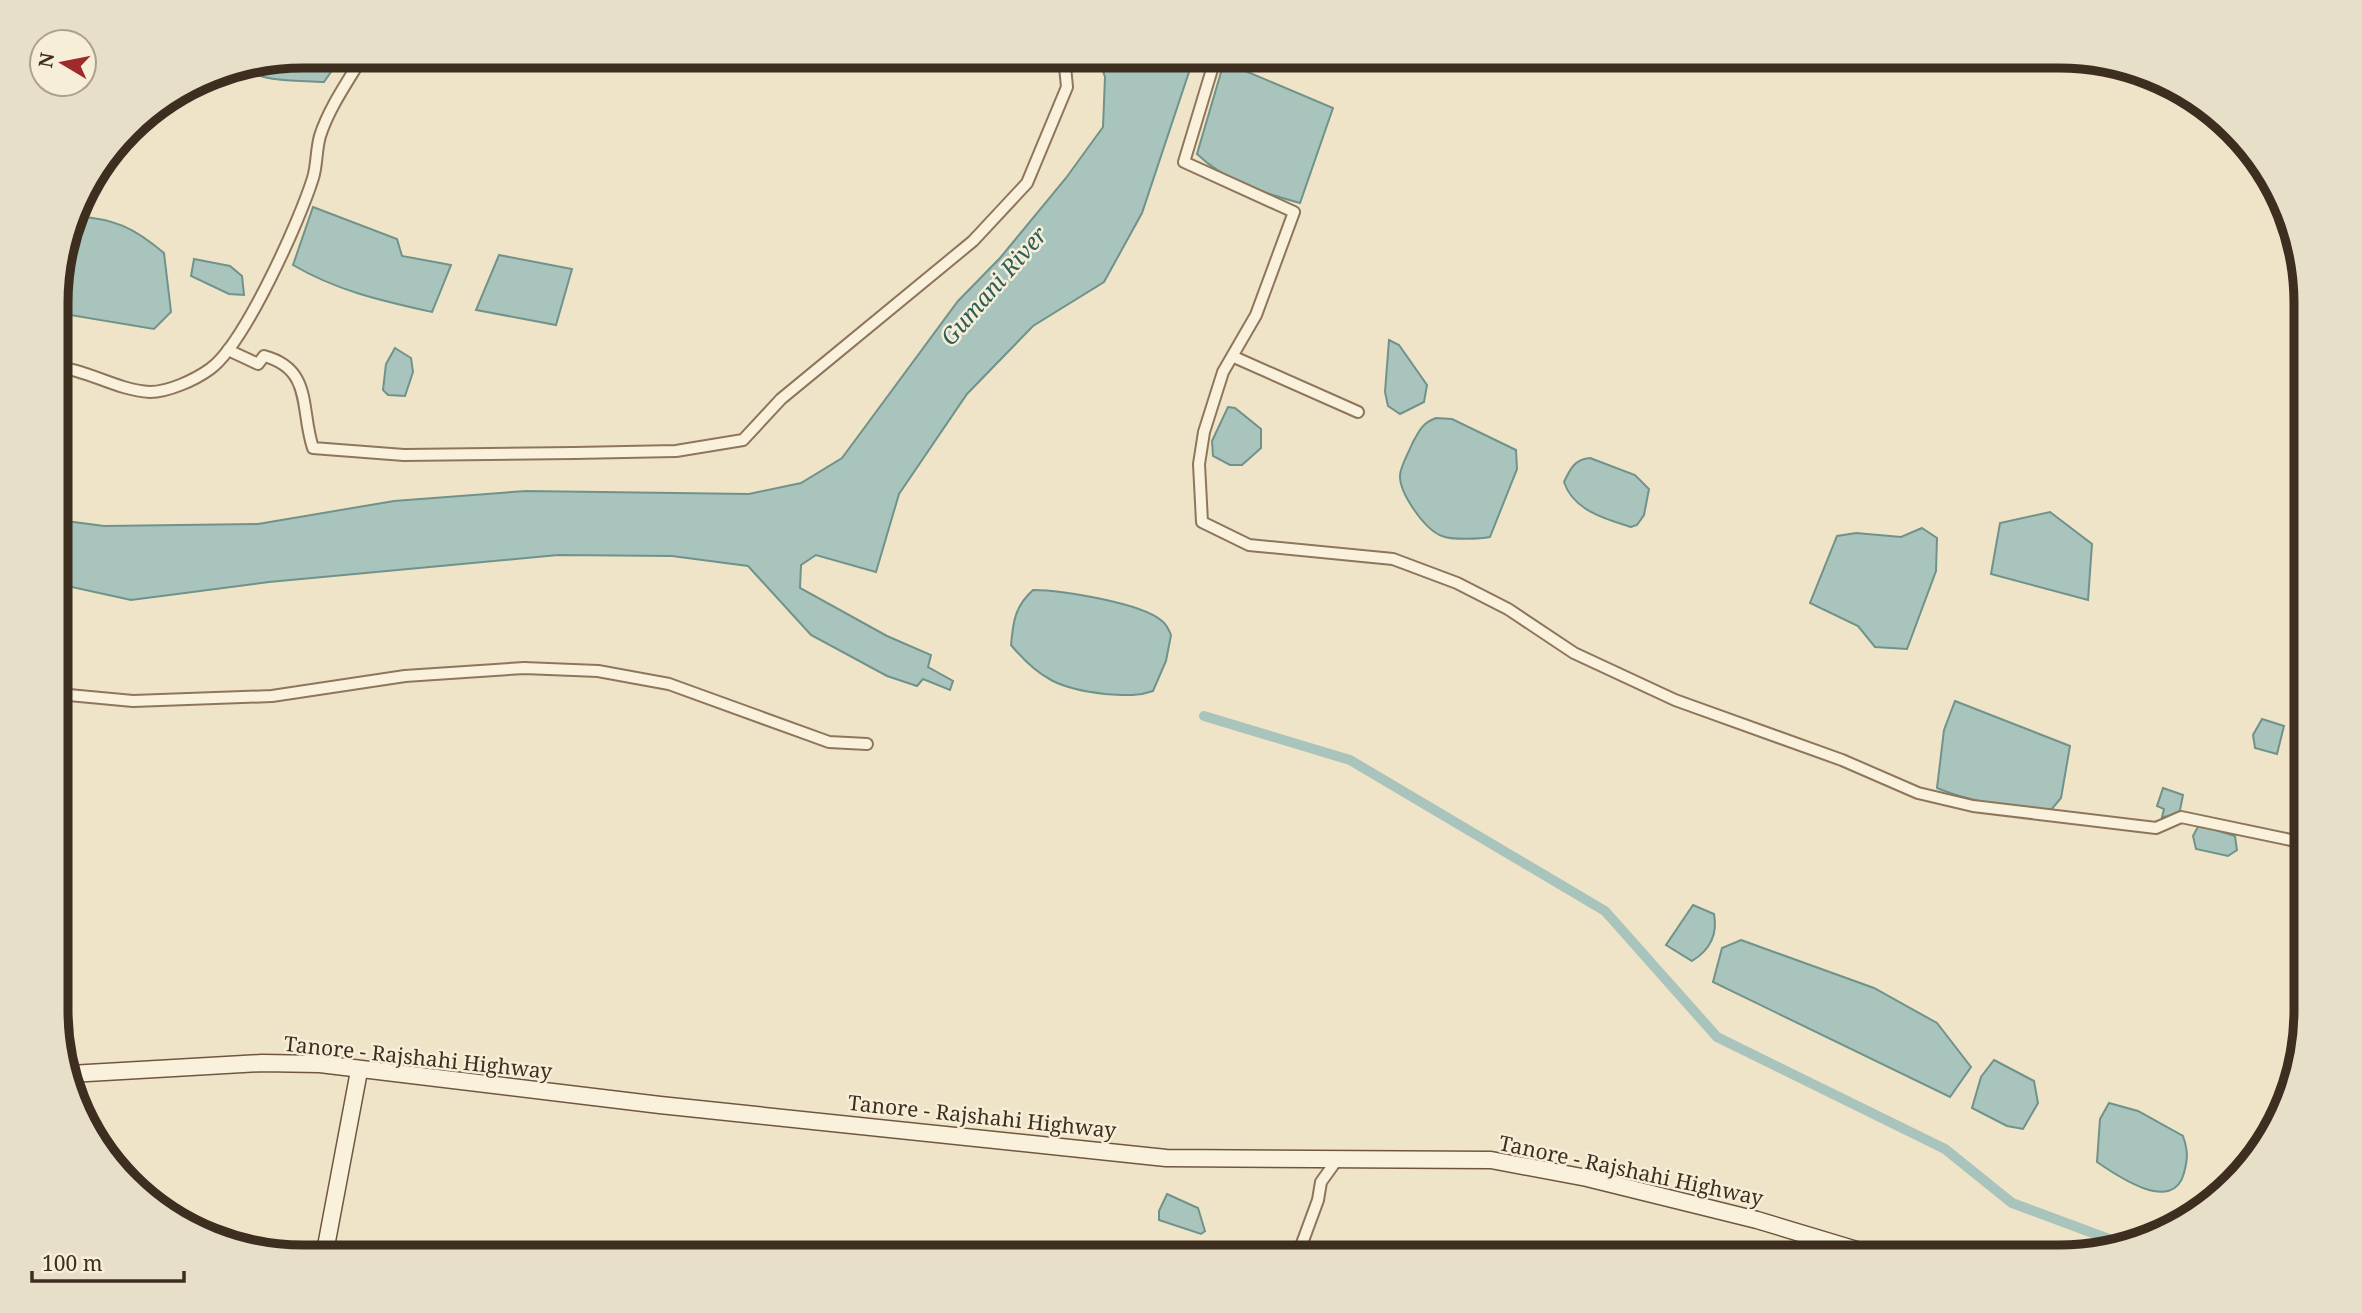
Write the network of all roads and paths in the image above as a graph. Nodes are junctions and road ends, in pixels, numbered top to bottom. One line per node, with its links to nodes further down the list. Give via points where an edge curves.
1 (357, 68): 4 (street, via 320,136 314,175 294,233)
2 (1065, 68): 4 (street, via 1067,87 1027,183 973,241 781,399 743,440 676,451 586,453 404,455 313,448 303,388 292,372 279,360 264,356 258,364)
3 (1212, 68): 5 (street, via 1184,162 1294,212 1256,315)
4 (228, 349): 6 (street, via 211,369 152,392 115,386)
5 (1234, 357): 7 (street); 10 (street, via 1223,372 1204,432 1199,464 1202,522 1249,545 1393,559 1457,583 1508,609 1574,653 1675,700 1918,793 1973,806 2156,828 2181,817 2207,820)
6 (68, 368)
7 (1358, 412)
8 (68, 695): 9 (street, via 133,701 272,696 405,676 524,668 598,671 668,684 829,742)
9 (867, 744)
10 (2293, 840)
11 (359, 1071): 12 (main road, Tanore - Rajshahi Highway, via 262,1063); 13 (main road, Tanore - Rajshahi Highway, via 1166,1158); 16 (main road)
12 (77, 1074)
13 (1339, 1157): 14 (street, via 1321,1182); 15 (main road, Tanore - Rajshahi Highway, via 1491,1160 1587,1178)
14 (1302, 1244)
15 (1840, 1244)
16 (326, 1245)

